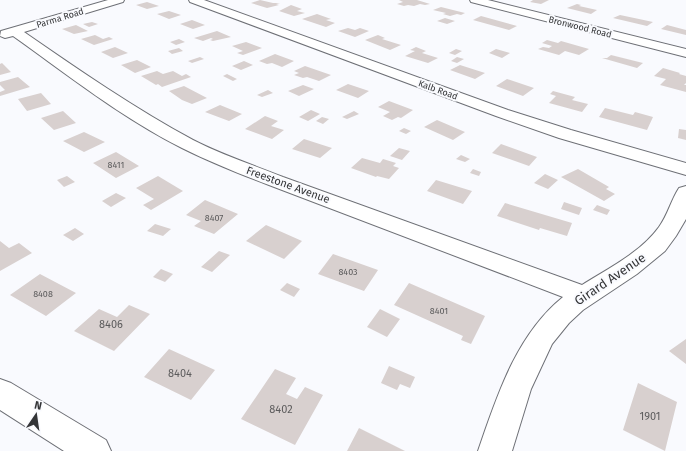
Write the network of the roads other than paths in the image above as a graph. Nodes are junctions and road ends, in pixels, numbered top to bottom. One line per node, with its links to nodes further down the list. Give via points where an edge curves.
1 (119, 0): 4 (street, Parma Road)
2 (194, 0): 6 (street, Kalb Road, via 502,113)
3 (475, 0): 5 (street, Bronwood Road)
4 (7, 33): 8 (street, Freestone Avenue, via 130,111 188,144 276,181 538,276 572,291)
5 (686, 53)
6 (686, 168)
7 (686, 192): 8 (street, Girard Avenue, via 672,227 655,248 631,268)
8 (581, 298): 11 (street, Girard Avenue, via 576,300 543,335 523,368)
9 (0, 393): 10 (street)
10 (94, 451)
11 (495, 451)

